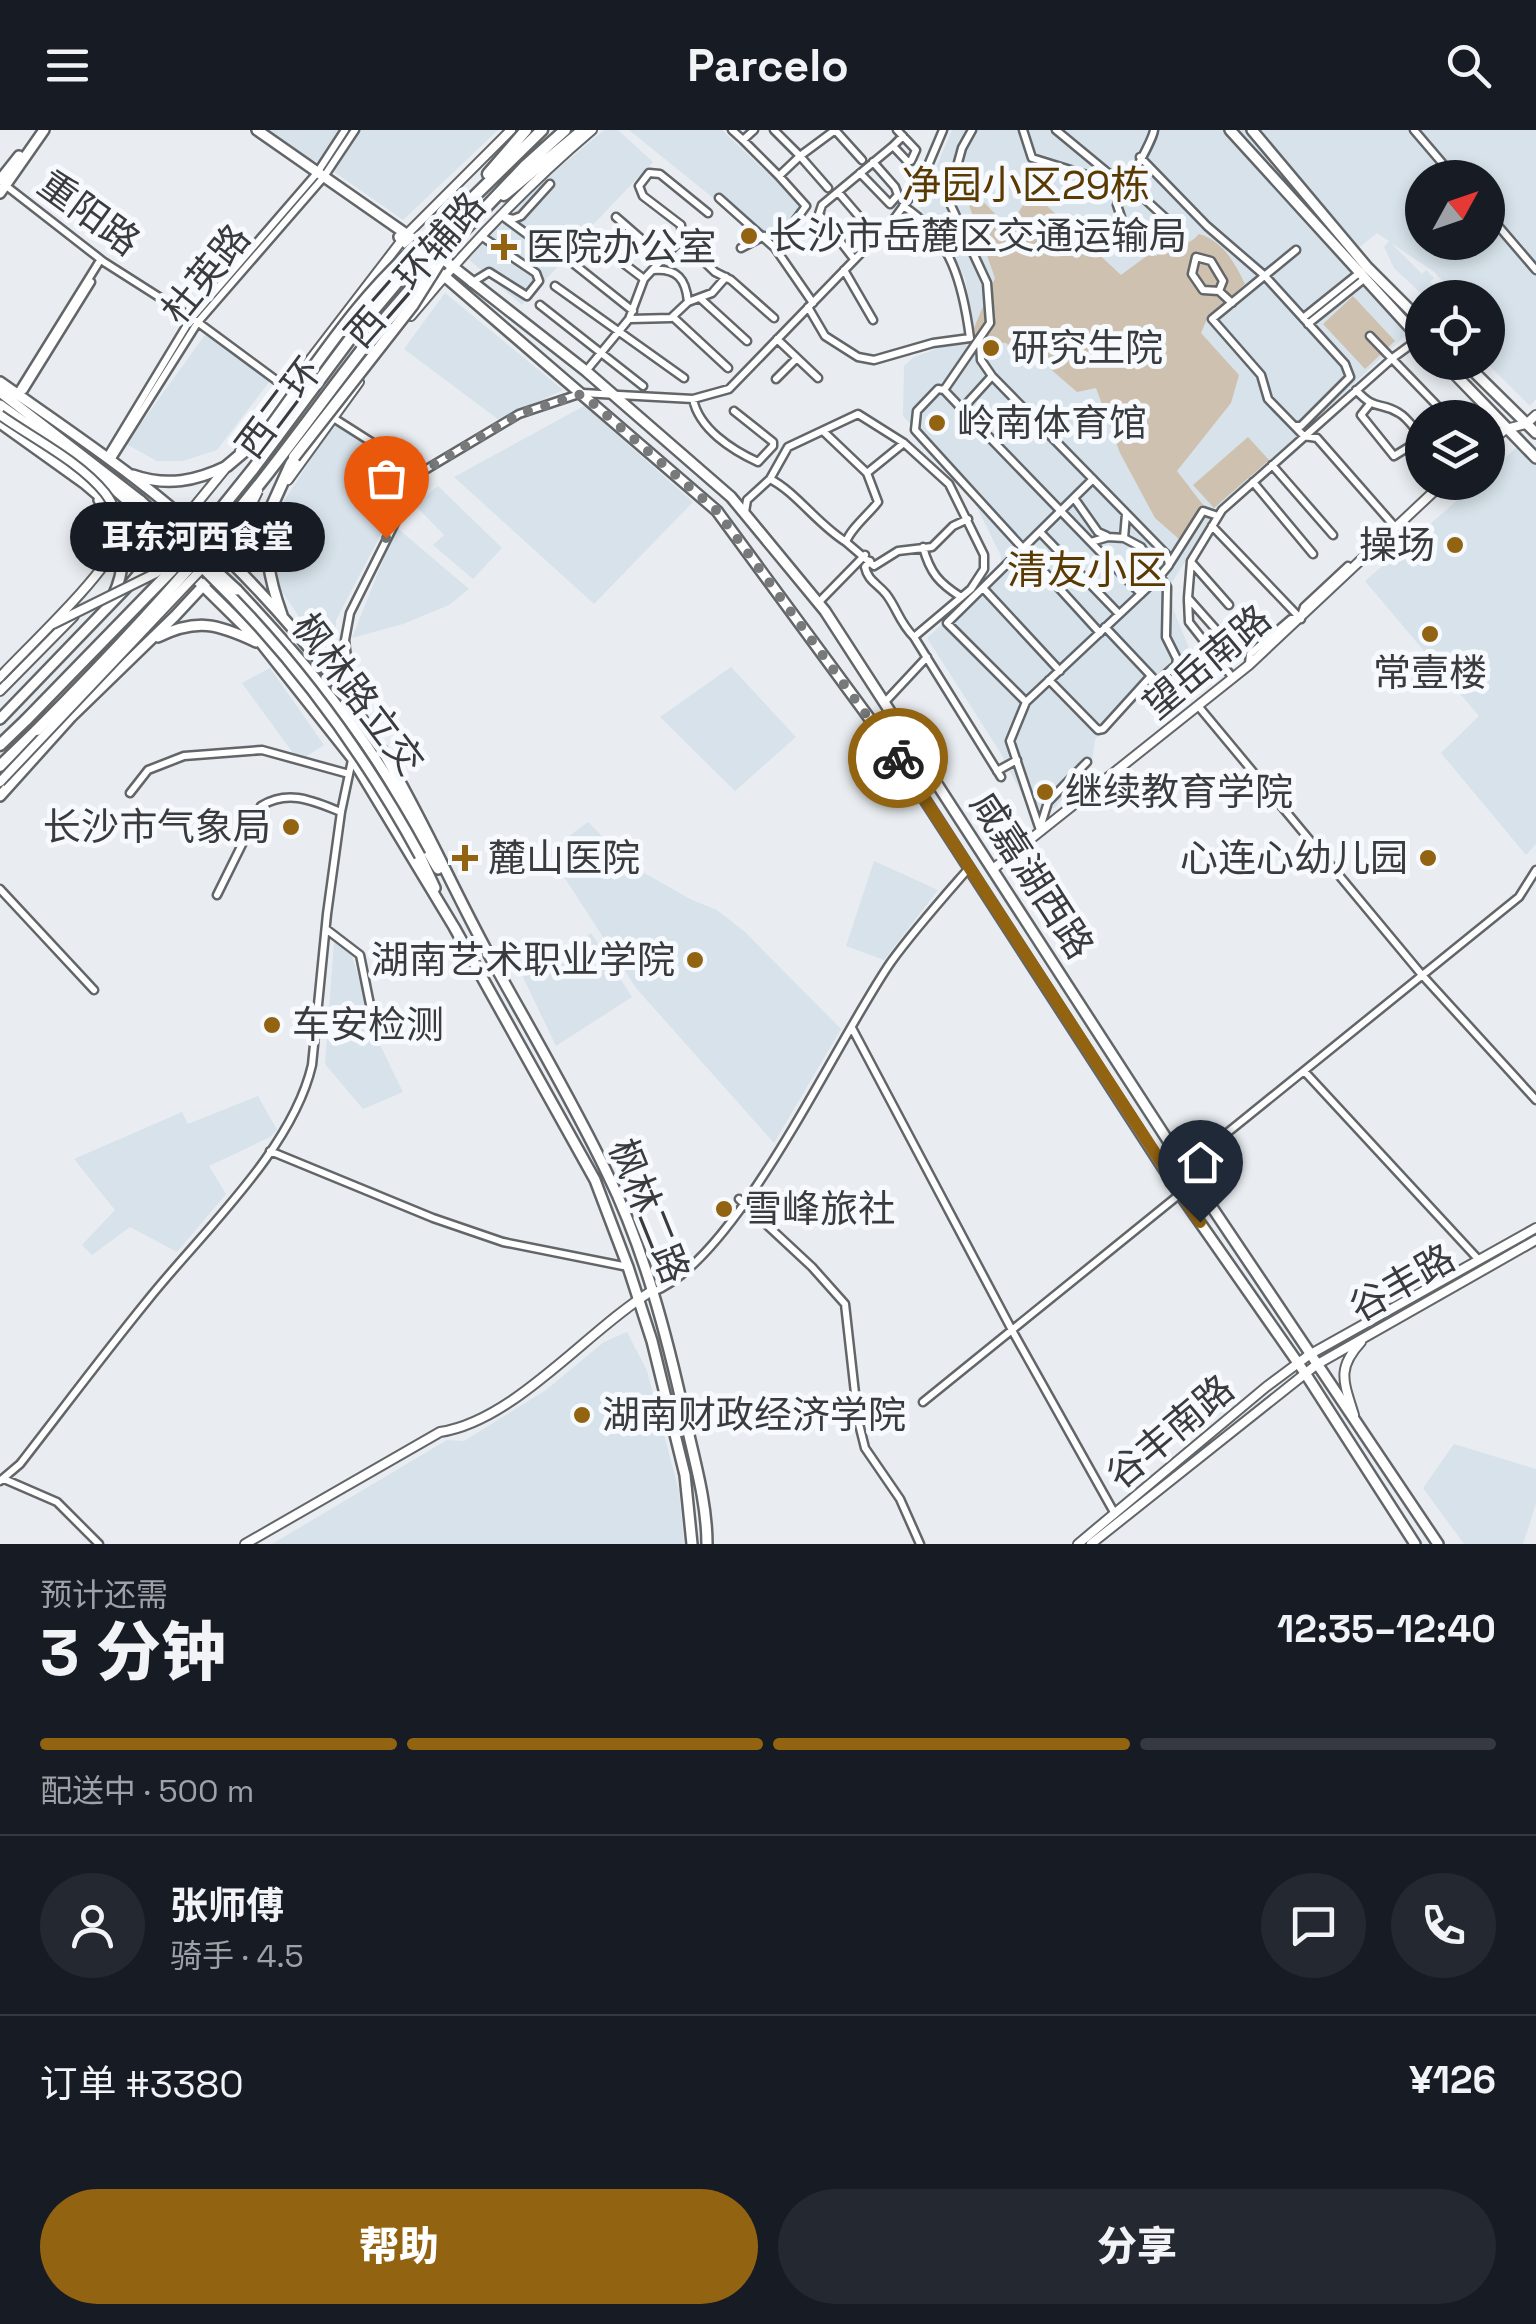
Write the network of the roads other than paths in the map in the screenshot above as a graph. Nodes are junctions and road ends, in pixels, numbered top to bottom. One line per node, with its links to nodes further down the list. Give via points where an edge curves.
1 (42, 130): 35 (main road)
2 (254, 130): 33 (main road, 咸嘉湖西路)
3 (345, 130): 33 (street, 杜英路)
4 (354, 130): 33 (street, 杜英路)
5 (511, 130): 51 (street, 西二环辅路)
6 (526, 130): 40 (highway)
7 (542, 130): 40 (highway, 西二环)
8 (565, 130): 42 (highway, 西二环)
9 (583, 130): 42 (highway)
10 (592, 130): 44 (street, 西二环辅路)
11 (732, 130): 24 (street)
12 (754, 130): 24 (street)
13 (774, 130): 26 (street)
14 (835, 130): 26 (street); 28 (street)
15 (944, 130): 41 (street)
16 (972, 130): 92 (street, via 948,199 987,283 990,324)
17 (1023, 130): 36 (street, via 1032,158)
18 (1056, 130): 36 (street)
19 (1154, 130): 27 (street)
20 (1230, 130): 69 (main road)
21 (1252, 130): 80 (main road)
22 (1414, 130): 29 (street)
23 (900, 133): 25 (street); 25 (street, via 916,150 911,161)
24 (743, 140): 32 (street)
25 (893, 146): 30 (street)
26 (800, 156): 32 (street); 37 (street)
27 (1140, 157): 36 (street); 68 (street)
28 (862, 160)
29 (1440, 160)
30 (873, 162): 31 (street); 31 (street, via 895,187 898,195 890,204)
31 (860, 173): 38 (street)
32 (779, 176): 56 (street, via 806,206)
33 (319, 177): 51 (main road, 咸嘉湖西路); 86 (street, 杜英路)
34 (550, 184): 44 (street, via 520,216)
35 (1, 186): 61 (street, 重阳路); 86 (street, 重阳路)
36 (1124, 186): 36 (street, via 1172,225 1157,244 1122,220 1116,205)
37 (828, 188)
38 (838, 192): 47 (street); 60 (street, via 818,214)
39 (719, 198): 50 (street)
40 (471, 199): 46 (highway, 西二环)
41 (903, 206): 60 (street); 79 (street, via 952,258 970,338 892,358 858,357 825,336)
42 (483, 210): 54 (highway, 西二环)
43 (708, 212): 53 (street, via 649,172 640,186 643,196 681,225)
44 (500, 214): 49 (street, 西二环辅路); 58 (street)
45 (616, 216): 59 (street)
46 (446, 224): 138 (highway, bridge, via 394,267 266,432); 164 (highway, 西二环, bridge)
47 (868, 228)
48 (1505, 234): 66 (street)
49 (480, 235): 63 (street, 西二环辅路); 72 (street, via 540,281 528,296 489,272)
50 (764, 236): 55 (street); 56 (street)
51 (405, 238): 63 (main road, 咸嘉湖西路); 67 (main road, 咸嘉湖西路); 108 (street, 西二环辅路)
52 (592, 240): 71 (street)
53 (678, 242): 59 (street); 70 (street)
54 (450, 245): 144 (highway, 西二环, bridge, via 414,282); 149 (highway, bridge, via 412,306 294,457)
55 (741, 248)
56 (775, 248): 79 (street)
57 (1296, 250): 68 (street)
58 (555, 255)
59 (662, 256): 64 (street)
60 (854, 260): 65 (street)
61 (100, 263): 86 (street, 重阳路); 113 (street, 重阳路)
62 (574, 264): 81 (street)
63 (452, 266): 67 (street, 西二环辅路); 72 (main road, 咸嘉湖西路)
64 (651, 270): 71 (street); 76 (street, via 681,276)
65 (844, 270): 79 (street); 85 (street)
66 (1536, 270)
67 (444, 275): 112 (main road, 咸嘉湖西路); 123 (street, 西二环辅路)
68 (1264, 276): 77 (street); 87 (street)
69 (1361, 276): 87 (street); 88 (main road)
70 (726, 277): 75 (street); 83 (street)
71 (644, 279): 81 (street)
72 (471, 283): 99 (main road, 咸嘉湖西路)
73 (555, 286): 89 (street)
74 (1219, 292): 74 (street, via 1223,280 1211,262 1196,257 1192,274 1207,292); 77 (street)
75 (701, 299): 76 (street); 93 (street)
76 (688, 302): 82 (street)
77 (1232, 303): 127 (street, via 1212,319)
78 (540, 305): 95 (street)
79 (811, 305): 91 (street)
80 (1405, 305)
81 (633, 311): 84 (street)
82 (673, 316): 84 (street); 98 (street)
83 (774, 318)
84 (629, 319): 89 (street)
85 (873, 320)
86 (194, 321): 108 (street, 重阳路); 136 (street, 杜英路)
87 (1306, 321): 127 (street, via 1350,377)
88 (1405, 323)
89 (618, 334): 95 (street); 101 (street)
90 (1370, 336): 97 (street)
91 (777, 340): 96 (street); 115 (street, via 729,389)
92 (980, 340): 100 (street, via 981,360); 109 (street)
93 (748, 341)
94 (1405, 350): 97 (street)
95 (600, 354): 99 (street); 107 (street)
96 (797, 358): 102 (street); 103 (street)
97 (1392, 359): 110 (street); 116 (street)
98 (728, 368)
99 (586, 371): 114 (main road, 咸嘉湖西路)
100 (992, 376): 119 (street); 142 (street)
101 (684, 378)
102 (818, 378)
103 (776, 379)
104 (1460, 380): 128 (main road)
105 (1482, 380): 126 (main road)
106 (0, 382): 113 (main road, 枫林二路)
107 (643, 386)
108 (287, 390): 138 (street, 西二环辅路)
109 (944, 390): 119 (street); 167 (street, via 918,411 915,430)
110 (1356, 390): 118 (street); 131 (street)
111 (0, 392): 216 (main road, 枫林路立交, bridge, via 141,501 274,629 372,752)
112 (582, 394): 114 (street); 140 (street, via 519,414); 217 (main road, 咸嘉湖西路, via 717,511 892,749)
113 (19, 395): 136 (main road, 枫林二路)
114 (613, 395): 115 (street); 152 (main road, 咸嘉湖西路)
115 (693, 399): 120 (street, via 708,428 758,462 774,446)
116 (1432, 400)
117 (0, 405): 216 (main road, 枫林路立交, bridge, via 126,499 262,630 362,756)
118 (1369, 405): 124 (street, via 1395,410); 134 (street, via 1361,416 1394,456)
119 (962, 409): 150 (street)
120 (734, 411)
121 (0, 415): 187 (street, bridge, via 100,488 117,518 110,558)
122 (1536, 415): 126 (street)
123 (332, 418): 140 (street); 149 (street, 西二环辅路)
124 (1405, 420)
125 (0, 423): 146 (main road)
126 (1526, 424): 128 (street); 130 (main road); 133 (street)
127 (1294, 426): 131 (street)
128 (1506, 429): 133 (main road)
129 (824, 432): 132 (street, via 858,414); 141 (street); 143 (street, via 788,447)
130 (1536, 434)
131 (1304, 436): 137 (street); 157 (street, via 1317,438)
132 (904, 443): 141 (street); 155 (street, via 949,484)
133 (1522, 444): 135 (main road)
134 (1405, 449)
135 (1536, 458)
136 (109, 459): 139 (main road, 枫林二路)
137 (1272, 465): 145 (street); 159 (street)
138 (227, 466): 139 (main road, via 180,482); 154 (street, 西二环辅路)
139 (122, 469): 154 (main road, 枫林二路)
140 (420, 473): 202 (street, via 350,613 345,640)
141 (867, 473): 162 (street, via 878,502)
142 (1092, 478): 147 (street); 151 (street)
143 (770, 479): 152 (street, via 747,500); 162 (street)
144 (263, 480): 209 (highway, 西二环, bridge, via 175,587); 211 (street, bridge, via 226,543)
145 (1252, 482): 153 (street); 168 (street)
146 (84, 483): 165 (main road, 枫林二路); 182 (main road, via 116,523 123,549 120,578)
147 (1074, 498): 150 (street); 160 (street)
148 (1425, 500): 157 (street, 望岳南路)
149 (271, 508): 170 (street, 西二环辅路); 186 (main road, via 269,573)
150 (1061, 510): 158 (street); 163 (street)
151 (1126, 513): 161 (street); 172 (street, via 1167,555)
152 (745, 514): 180 (main road, 咸嘉湖西路)
153 (1218, 516): 156 (street); 172 (street, via 1203,511)
154 (185, 518): 165 (main road, 西二环辅路); 170 (main road, 枫林二路)
155 (968, 519): 166 (street); 178 (street, via 984,569)
156 (1212, 526): 171 (street); 185 (street)
157 (1396, 528): 185 (street, 望岳南路)
158 (1040, 532): 167 (street); 183 (street)
159 (1333, 534)
160 (1108, 536): 161 (street); 163 (street)
161 (1124, 538): 174 (street, via 1141,547)
162 (846, 542): 169 (street)
163 (1092, 542): 177 (street)
164 (192, 546): 184 (street, bridge); 205 (highway, 西二环, bridge)
165 (161, 547): 175 (main road, 枫林二路); 182 (main road, 西二环辅路)
166 (923, 547): 169 (street, via 898,551 874,566); 178 (street, via 938,584)
167 (1025, 548): 176 (street); 188 (street)
168 (1312, 554)
169 (867, 558): 180 (street); 189 (street, via 866,574)
170 (228, 559): 175 (main road); 186 (main road, 枫林二路)
171 (1190, 561): 179 (street); 181 (street)
172 (1168, 565): 174 (street)
173 (1348, 566): 185 (street, via 1304,607)
174 (1160, 576): 177 (street); 196 (street, via 1169,602 1166,637 1177,659 1159,680)
175 (204, 586): 190 (main road); 192 (main road, 枫林二路)
176 (983, 588): 194 (street); 201 (street, via 947,623)
177 (1141, 594): 183 (street)
178 (961, 597): 189 (street)
179 (1188, 598): 191 (street); 197 (street, via 1189,622)
180 (818, 603): 200 (main road, 咸嘉湖西路)
181 (1229, 605)
182 (102, 612): 204 (main road, 西二环辅路)
183 (1119, 614): 188 (street)
184 (74, 616): 187 (street, bridge); 199 (street)
185 (1301, 619): 197 (street, 望岳南路)
186 (285, 622): 202 (main road, 枫林二路)
187 (46, 628): 195 (street, bridge)
188 (1102, 630): 194 (street); 196 (street)
189 (914, 637): 193 (street)
190 (146, 642): 192 (main road, via 180,627 210,625); 213 (main road)
191 (1227, 642)
192 (260, 644): 206 (main road, 枫林二路)
193 (926, 657): 200 (street); 207 (street, via 999,774)
194 (1060, 671): 198 (street)
195 (0, 676)
196 (1151, 676): 198 (street, via 1098,730)
197 (1233, 678): 203 (street, 望岳南路)
198 (1049, 680): 201 (street)
199 (0, 691)
200 (885, 702): 218 (main road, 咸嘉湖西路)
201 (1026, 702): 207 (street, via 1010,741)
202 (352, 706): 222 (main road, 枫林二路, via 403,788)
203 (1198, 706): 215 (street, 望岳南路); 225 (street)
204 (0, 719)
205 (0, 744)
206 (352, 758): 210 (street); 223 (main road, 枫林二路)
207 (1017, 760): 215 (street)
208 (1087, 762): 215 (street, via 1048,802)
209 (0, 766)
210 (349, 774): 212 (street, via 262,750 203,754 148,770); 214 (street)
211 (0, 782)
212 (130, 793)
213 (0, 796)
214 (341, 812): 221 (street, via 298,796 261,806); 224 (street)
215 (1040, 830): 218 (street, 望岳南路)
216 (423, 853): 222 (main road, 枫林二路); 223 (main road, 枫林二路)
217 (969, 868): 227 (street, via 890,964); 233 (main road, 咸嘉湖西路)
218 (993, 869): 232 (main road, 咸嘉湖西路)
219 (1536, 870): 225 (street, via 1519,897)
220 (0, 889): 226 (street)
221 (216, 894)
222 (471, 923): 239 (main road, 枫林二路, via 608,1174)
223 (454, 927): 238 (main road, 枫林二路, via 595,1180)
224 (326, 929): 228 (street, via 360,955); 231 (street, via 305,1094)
225 (1422, 975): 229 (street); 230 (street)
226 (94, 990)
227 (852, 1028): 234 (street); 241 (street)
228 (378, 1040)
229 (1304, 1070): 232 (street); 237 (street)
230 (1536, 1100)
231 (270, 1150): 238 (street, via 503,1242); 249 (street)
232 (1184, 1167): 243 (main road, 咸嘉湖西路)
233 (1180, 1194): 241 (street); 244 (main road, 咸嘉湖西路)
234 (741, 1201): 239 (street, via 728,1228 669,1286); 255 (street, via 845,1304 865,1448)
235 (1536, 1228): 237 (street, 谷丰路)
236 (1536, 1240): 242 (street, 谷丰路)
237 (1478, 1259): 243 (street, 谷丰路)
238 (628, 1267): 240 (main road, 枫林二路)
239 (650, 1292): 240 (street); 254 (main road, 枫林二路, via 696,1467)
240 (638, 1300): 252 (street, via 540,1380 464,1428 440,1432); 253 (main road, 枫林二路, via 685,1475)
241 (1012, 1332): 247 (street); 250 (street)
242 (1367, 1334): 245 (street, 谷丰路); 248 (street, via 1342,1371)
243 (1310, 1355): 244 (street, 谷丰路); 245 (main road, 咸嘉湖西路)
244 (1298, 1364): 246 (main road, 咸嘉湖西路); 250 (street, 谷丰南路)
245 (1316, 1365): 246 (street, 谷丰路); 248 (main road, 咸嘉湖西路)
246 (1301, 1376): 257 (street, 谷丰南路); 258 (main road, 咸嘉湖西路)
247 (923, 1402)
248 (1357, 1426): 259 (main road, 咸嘉湖西路)
249 (2, 1480): 251 (street, via 57,1502)
250 (1116, 1514): 256 (street, 谷丰南路)
251 (99, 1544)
252 (245, 1544)
253 (692, 1544)
254 (707, 1544)
255 (920, 1544)
256 (1078, 1544)
257 (1092, 1544)
258 (1415, 1544)
259 (1438, 1544)

